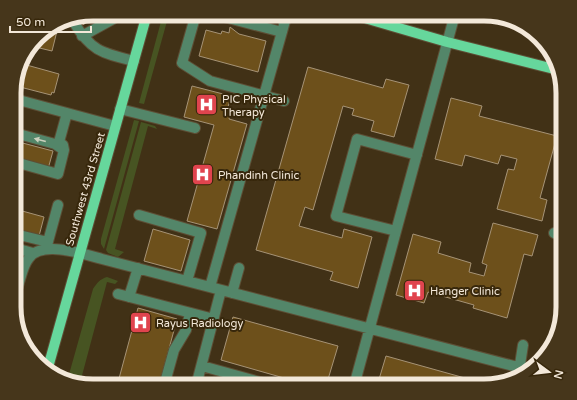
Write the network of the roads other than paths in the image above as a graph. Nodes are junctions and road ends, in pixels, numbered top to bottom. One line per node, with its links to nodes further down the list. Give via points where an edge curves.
1 (105, 21): 10 (lane, via 94,24)
2 (145, 21): 12 (main road, Southwest 43rd Street)
3 (194, 21): 14 (lane, via 182,63 210,80)
4 (240, 21): 9 (lane)
5 (284, 21): 9 (lane)
6 (375, 21): 11 (main road)
7 (453, 21): 11 (lane)
8 (74, 24): 10 (lane)
9 (282, 32): 14 (lane)
10 (82, 36): 12 (lane, via 96,50)
11 (447, 42): 13 (main road); 23 (lane)
12 (134, 61): 17 (main road, Southwest 43rd Street)
13 (552, 69)
14 (264, 95): 16 (lane); 37 (lane)
15 (21, 101): 18 (lane)
16 (284, 101)
17 (120, 108): 19 (main road, Southwest 43rd Street); 20 (lane)
18 (67, 113): 19 (lane); 22 (lane, via 59,142)
19 (115, 126): 32 (main road, Southwest 43rd Street)
20 (195, 128)
21 (21, 135): 22 (lane, one-way to 21, via 55,144)
22 (64, 150): 24 (lane, via 58,174)
23 (417, 155): 27 (lane); 27 (lane, via 357,139 336,216)
24 (21, 164)
25 (58, 206): 29 (lane)
26 (139, 215): 36 (lane, via 201,233)
27 (396, 231): 44 (lane)
28 (21, 236): 29 (lane)
29 (47, 246): 31 (lane); 32 (lane)
30 (21, 250): 31 (lane)
31 (33, 253): 35 (lane, via 28,258)
32 (80, 253): 33 (lane); 46 (main road, Southwest 43rd Street)
33 (138, 268): 36 (lane); 41 (lane)
34 (238, 268): 39 (lane)
35 (21, 278)
36 (187, 281): 37 (lane)
37 (210, 287): 38 (lane)
38 (221, 290): 39 (lane); 43 (lane)
39 (232, 293): 44 (lane)
40 (118, 294): 41 (lane)
41 (130, 297): 42 (lane)
42 (190, 313): 43 (lane); 50 (lane, via 186,330 174,350)
43 (214, 320): 47 (lane)
44 (370, 329): 49 (lane); 53 (lane)
45 (523, 345): 48 (lane)
46 (49, 364)
47 (202, 366): 51 (lane); 52 (lane)
48 (525, 366)
49 (521, 368)
50 (166, 379)
51 (198, 379)
52 (249, 379)
53 (356, 379)

